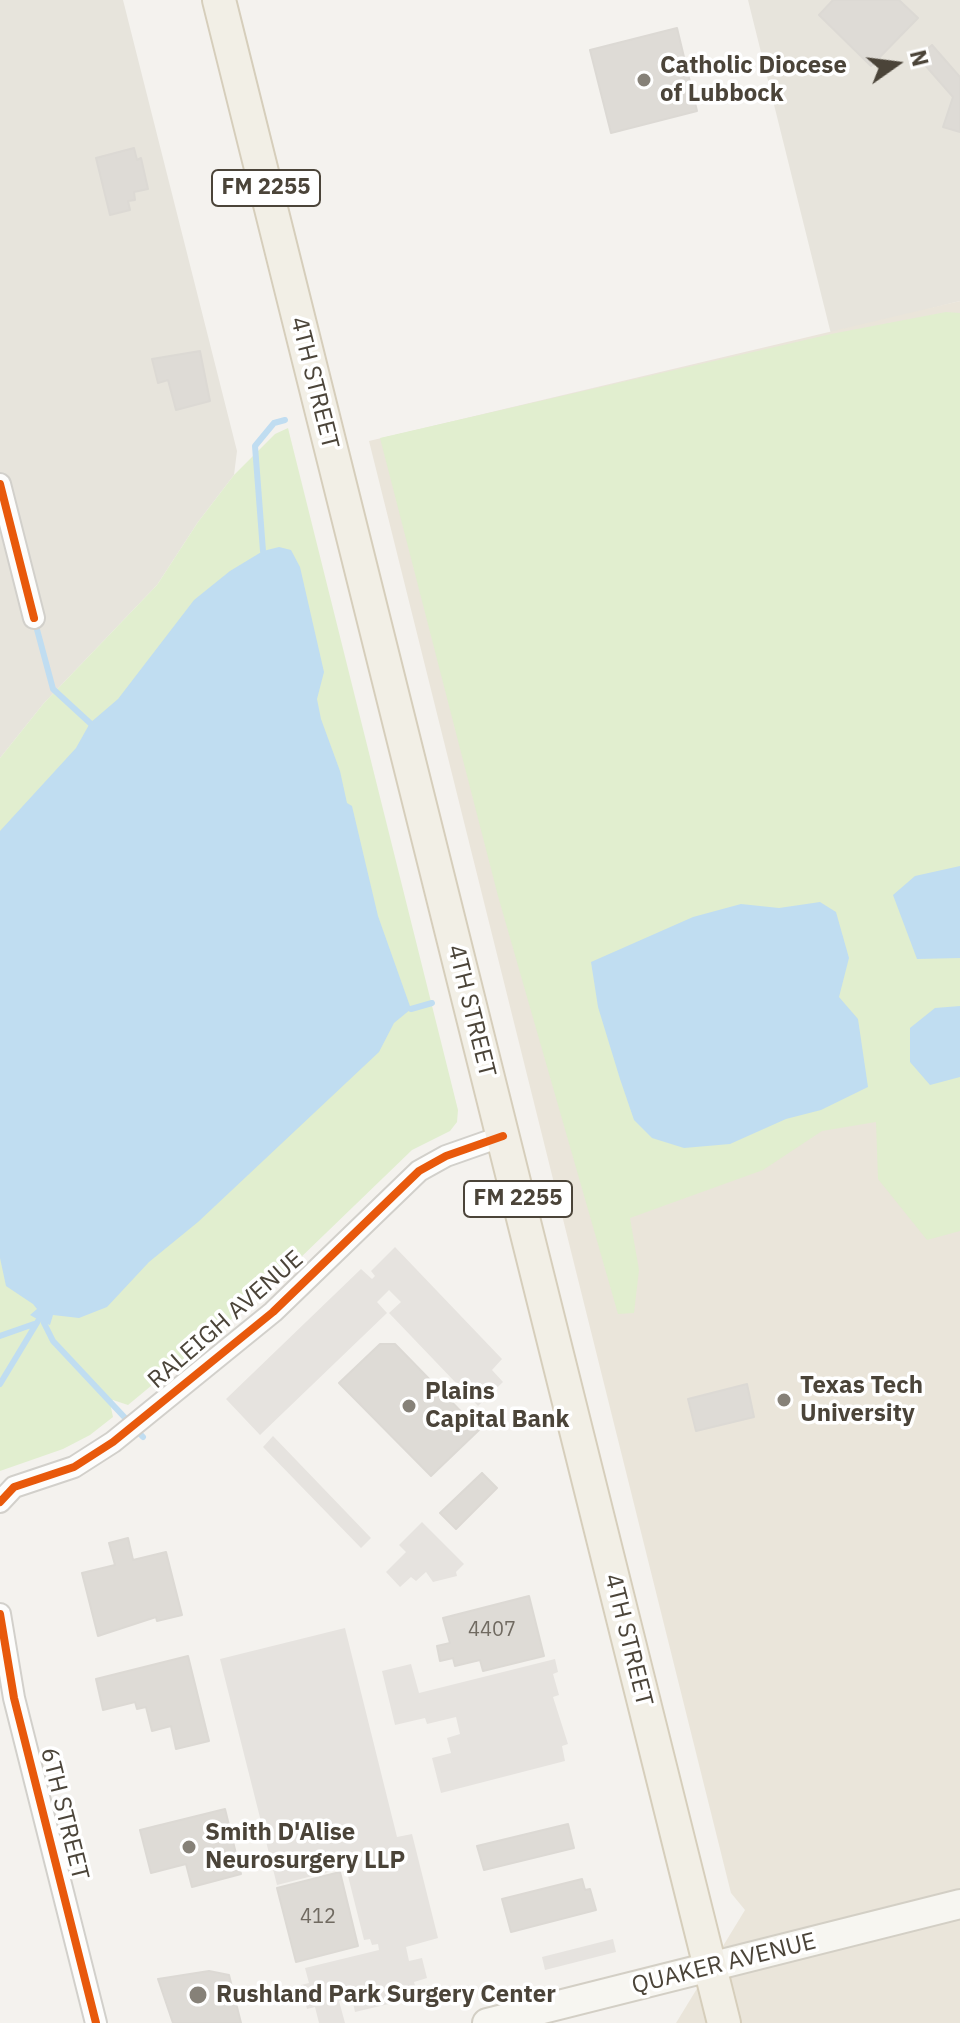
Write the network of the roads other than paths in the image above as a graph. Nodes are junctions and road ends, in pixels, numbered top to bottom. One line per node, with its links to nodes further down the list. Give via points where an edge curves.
1 (219, 0): 4 (main road, 4TH STREET / FM 2255)
2 (0, 484): 3 (street)
3 (34, 618)
4 (503, 1136): 5 (street, RALEIGH AVENUE, via 419,1171 273,1312 113,1442 74,1467 14,1487); 8 (main road, 4TH STREET / FM 2255)
5 (3, 1499)
6 (0, 1614): 9 (street, 6TH STREET, via 14,1698)
7 (960, 1904): 8 (main road, QUAKER AVENUE)
8 (710, 1967): 10 (main road, QUAKER AVENUE); 11 (main road, 4TH STREET / FM 2255)
9 (96, 2023)
10 (487, 2023)
11 (724, 2023)

